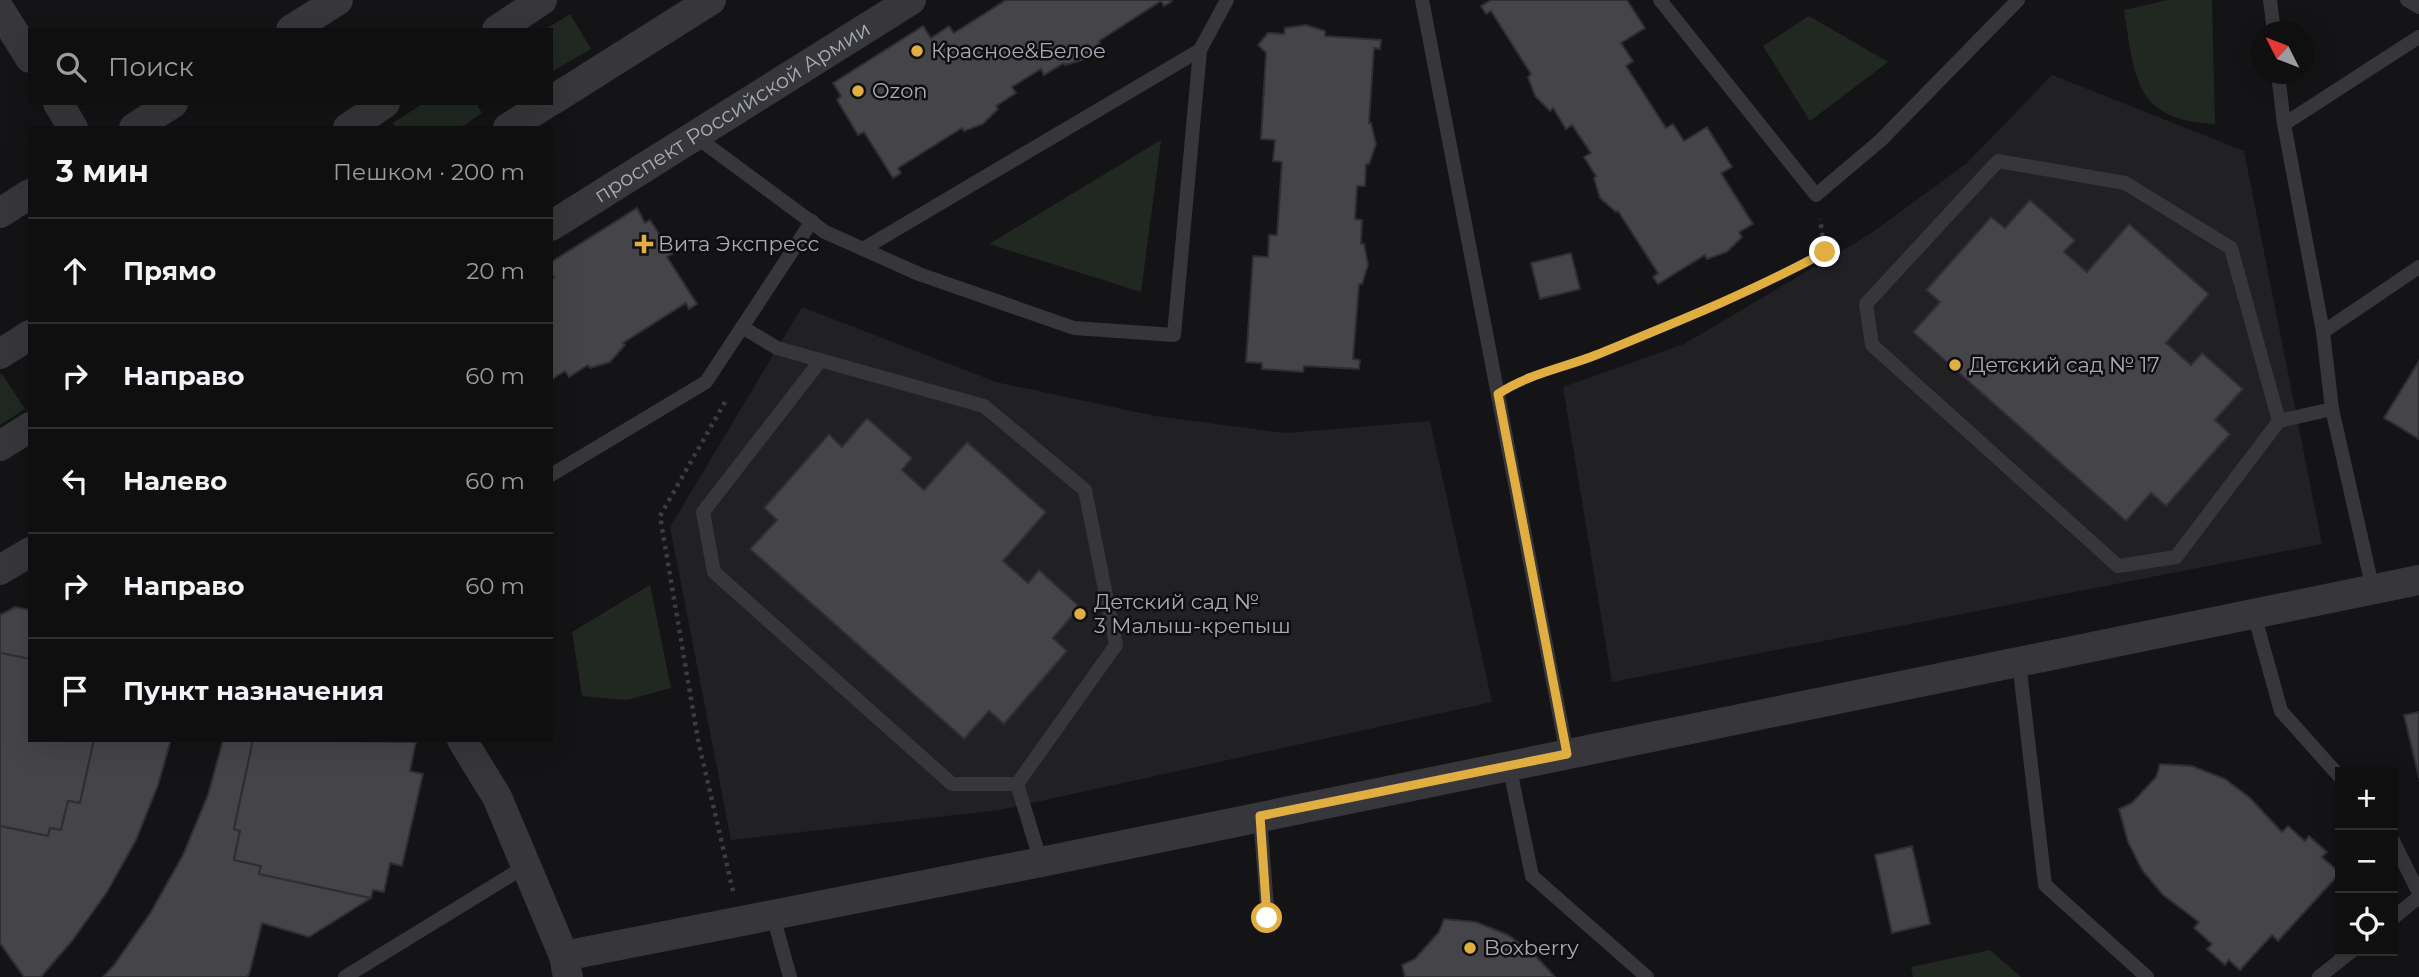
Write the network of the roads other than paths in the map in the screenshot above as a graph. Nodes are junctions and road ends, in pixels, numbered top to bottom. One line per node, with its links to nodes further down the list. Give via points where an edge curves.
1 (338, 0): 14 (street)
2 (542, 0): 15 (street)
3 (711, 0): 20 (street)
4 (911, 0): 30 (street, проспект Российской Армии)
5 (1227, 0): 17 (lane)
6 (1422, 0): 54 (lane)
7 (1660, 0): 8 (lane, via 1816,195 1881,140)
8 (2018, 0)
9 (2270, 0): 13 (lane)
10 (2407, 0): 11 (lane)
11 (2419, 7)
12 (0, 10): 18 (street)
13 (2273, 21)
14 (293, 28)
15 (499, 28)
16 (2419, 37): 25 (lane)
17 (1200, 50): 35 (lane); 35 (lane, via 1174,335 1074,328 919,274)
18 (28, 55)
19 (2279, 84): 25 (lane)
20 (553, 99)
21 (59, 105): 26 (street)
22 (170, 105): 27 (street)
23 (382, 105): 28 (street)
24 (544, 105): 29 (street)
25 (2284, 124): 38 (lane)
26 (72, 126)
27 (137, 126)
28 (351, 126)
29 (511, 126)
30 (695, 136): 33 (lane); 34 (street, проспект Российской Армии)
31 (28, 195): 32 (street)
32 (0, 213)
33 (812, 221): 35 (lane); 37 (lane)
34 (553, 225)
35 (863, 249)
36 (2419, 267): 38 (lane)
37 (742, 327): 41 (lane, via 777,348); 46 (lane, via 706,382)
38 (2323, 332): 42 (lane)
39 (28, 336): 40 (street)
40 (0, 354)
41 (821, 360): 57 (lane, via 984,406 1085,490 1116,645); 57 (lane, via 703,512 714,572 953,784)
42 (2332, 410): 43 (lane); 50 (lane)
43 (2279, 421): 43 (lane, via 2231,248 2125,183 1998,161 1866,304 1872,345 2119,566 2176,557)
44 (28, 428): 45 (street)
45 (0, 446)
46 (553, 474)
47 (28, 553): 48 (street)
48 (0, 570)
49 (2419, 580): 50 (street)
50 (2373, 590): 51 (street)
51 (2254, 614): 52 (street); 56 (lane, via 2281,711)
52 (2019, 662): 54 (street); 71 (lane, via 2045,885)
53 (463, 742): 61 (street, via 497,797)
54 (1567, 754): 55 (street)
55 (1509, 765): 58 (street); 70 (lane, via 1532,876)
56 (2335, 771)
57 (1017, 785): 60 (lane)
58 (1260, 816): 60 (street); 65 (lane)
59 (2398, 851): 62 (lane)
60 (1041, 862): 64 (street)
61 (526, 866): 67 (street); 68 (lane)
62 (2419, 895): 63 (lane)
63 (2398, 914)
64 (773, 916): 67 (street); 69 (lane)
65 (1268, 920)
66 (2346, 956): 72 (lane)
67 (566, 967)
68 (345, 977)
69 (790, 977)
70 (1647, 977)
71 (2147, 977)
72 (2319, 977)

